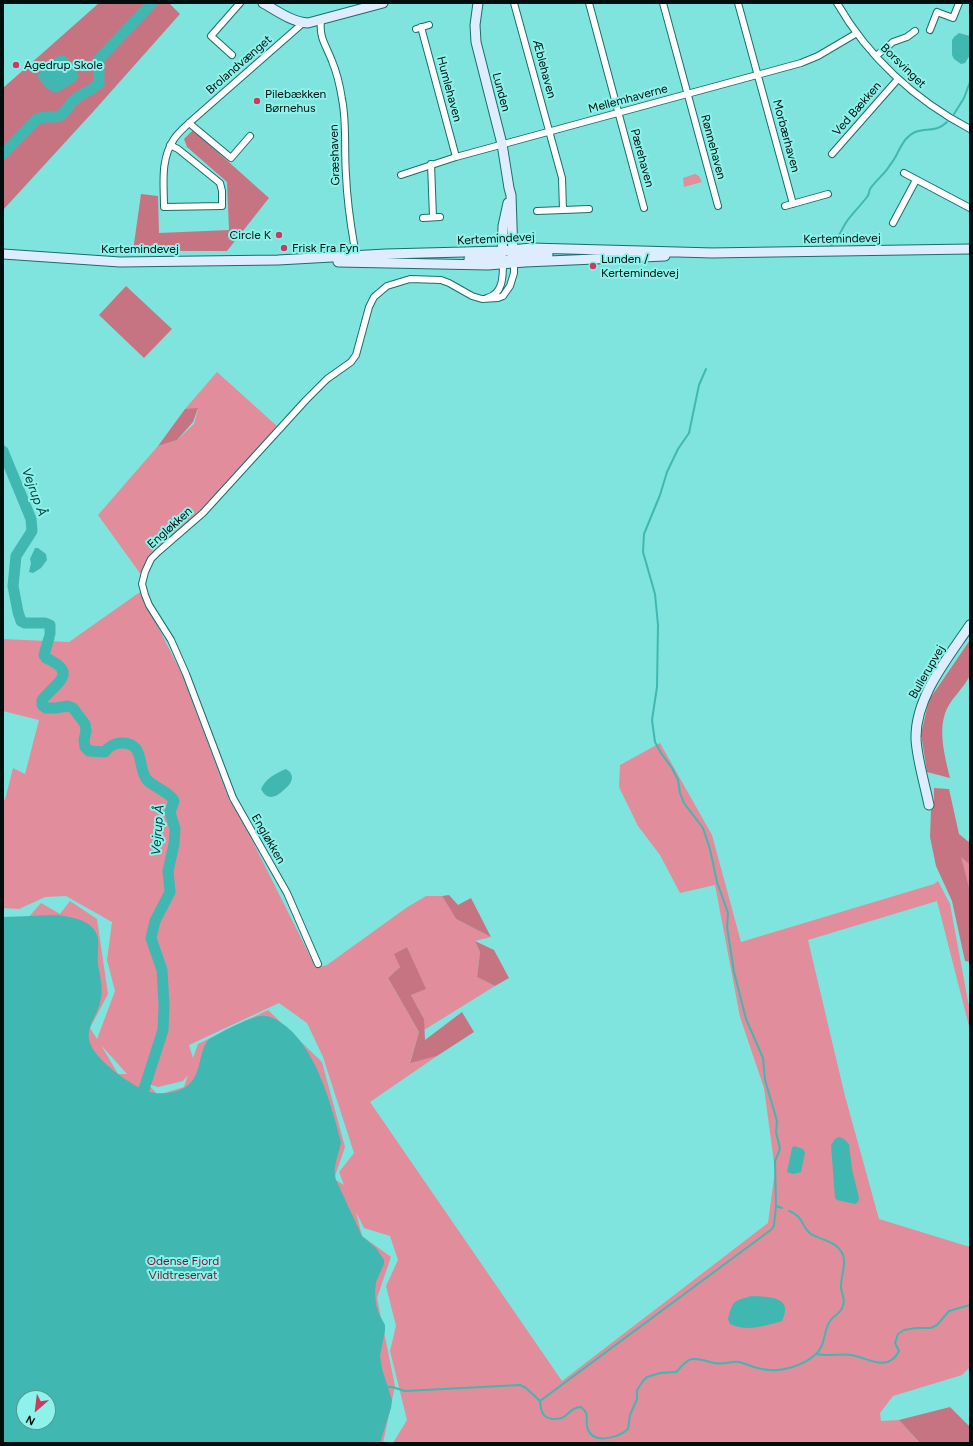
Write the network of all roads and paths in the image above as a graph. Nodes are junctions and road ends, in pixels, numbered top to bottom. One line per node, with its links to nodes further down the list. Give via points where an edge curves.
1 (240, 3): 17 (street, via 211,36)
2 (263, 3): 12 (main road)
3 (478, 3): 27 (main road, Lunden, via 476,42)
4 (514, 3): 25 (street, Æblehaven, via 514,13)
5 (588, 3): 22 (street, Pærehaven)
6 (663, 3): 21 (street, Rønnehaven)
7 (738, 3): 19 (street, Morbærhaven)
8 (837, 3): 16 (street, Borsvinget)
9 (959, 3): 14 (street, via 953,18 937,12)
10 (379, 4): 11 (main road)
11 (321, 21): 12 (main road); 47 (street, Græshaven, via 321,38 336,70 343,100 348,208)
12 (303, 23): 23 (street, Brolandvænget)
13 (428, 25): 30 (street, Humlehaven, via 418,28)
14 (930, 30)
15 (915, 31): 18 (street, via 893,42)
16 (857, 33): 18 (street, Borsvinget); 19 (street, Mellemhaverne, via 818,56)
17 (232, 55)
18 (876, 56): 20 (street, Borsvinget)
19 (758, 75): 21 (street, Mellemhaverne); 37 (street, Morbærhaven)
20 (898, 79): 24 (street, Borsvinget, via 922,100); 29 (street, Ved Bækken)
21 (688, 94): 22 (street, Mellemhaverne); 38 (street, Rønnehaven)
22 (618, 113): 25 (street, Mellemhaverne); 40 (street, Pærehaven)
23 (189, 124): 26 (street, via 231,158); 28 (street, Brolandvænget)
24 (970, 129)
25 (549, 132): 27 (street, Mellemhaverne); 43 (street, Æblehaven, via 562,178)
26 (250, 136)
27 (502, 144): 30 (street, Mellemhaverne); 35 (main road, Lunden)
28 (170, 145): 28 (street, Brolandvænget, via 164,166 164,207 222,206 220,183)
29 (832, 154)
30 (456, 157): 31 (street, Mellemhaverne)
31 (431, 164): 33 (street, Mellemhaverne); 45 (street, via 436,217)
32 (904, 173): 34 (street)
33 (401, 175)
34 (916, 180): 41 (street); 46 (street)
35 (509, 188): 51 (main road, Lunden); 52 (main road, Lunden)
36 (828, 194): 37 (street)
37 (793, 204): 39 (street)
38 (718, 206)
39 (785, 206)
40 (644, 208)
41 (970, 208)
42 (589, 209): 43 (street)
43 (563, 210): 44 (street)
44 (537, 211)
45 (423, 218)
46 (893, 223)
47 (354, 244)
48 (970, 249): 49 (main road, Kertemindevej)
49 (714, 253): 51 (main road, Kertemindevej, via 615,259); 51 (main road, Kertemindevej, via 633,250 604,254)
50 (3, 254): 53 (main road, Kertemindevej, via 120,262)
51 (514, 256): 52 (main road, Kertemindevej); 52 (main road, Kertemindevej); 54 (street, via 513,280 507,291 498,298)
52 (503, 257): 53 (main road, Kertemindevej, via 379,254); 53 (main road, Kertemindevej, via 488,265); 54 (street, via 503,280 500,287 491,297)
53 (278, 260)
54 (482, 299): 57 (street, Engløkken, via 441,280 410,280 387,286 369,308 356,355 351,362 327,379 203,513 151,559 142,584 149,605 171,640 186,674 233,798 286,893)
55 (970, 625): 56 (main road, Bullerupvej, via 928,690 918,716 917,751)
56 (929, 805)
57 (318, 964)

